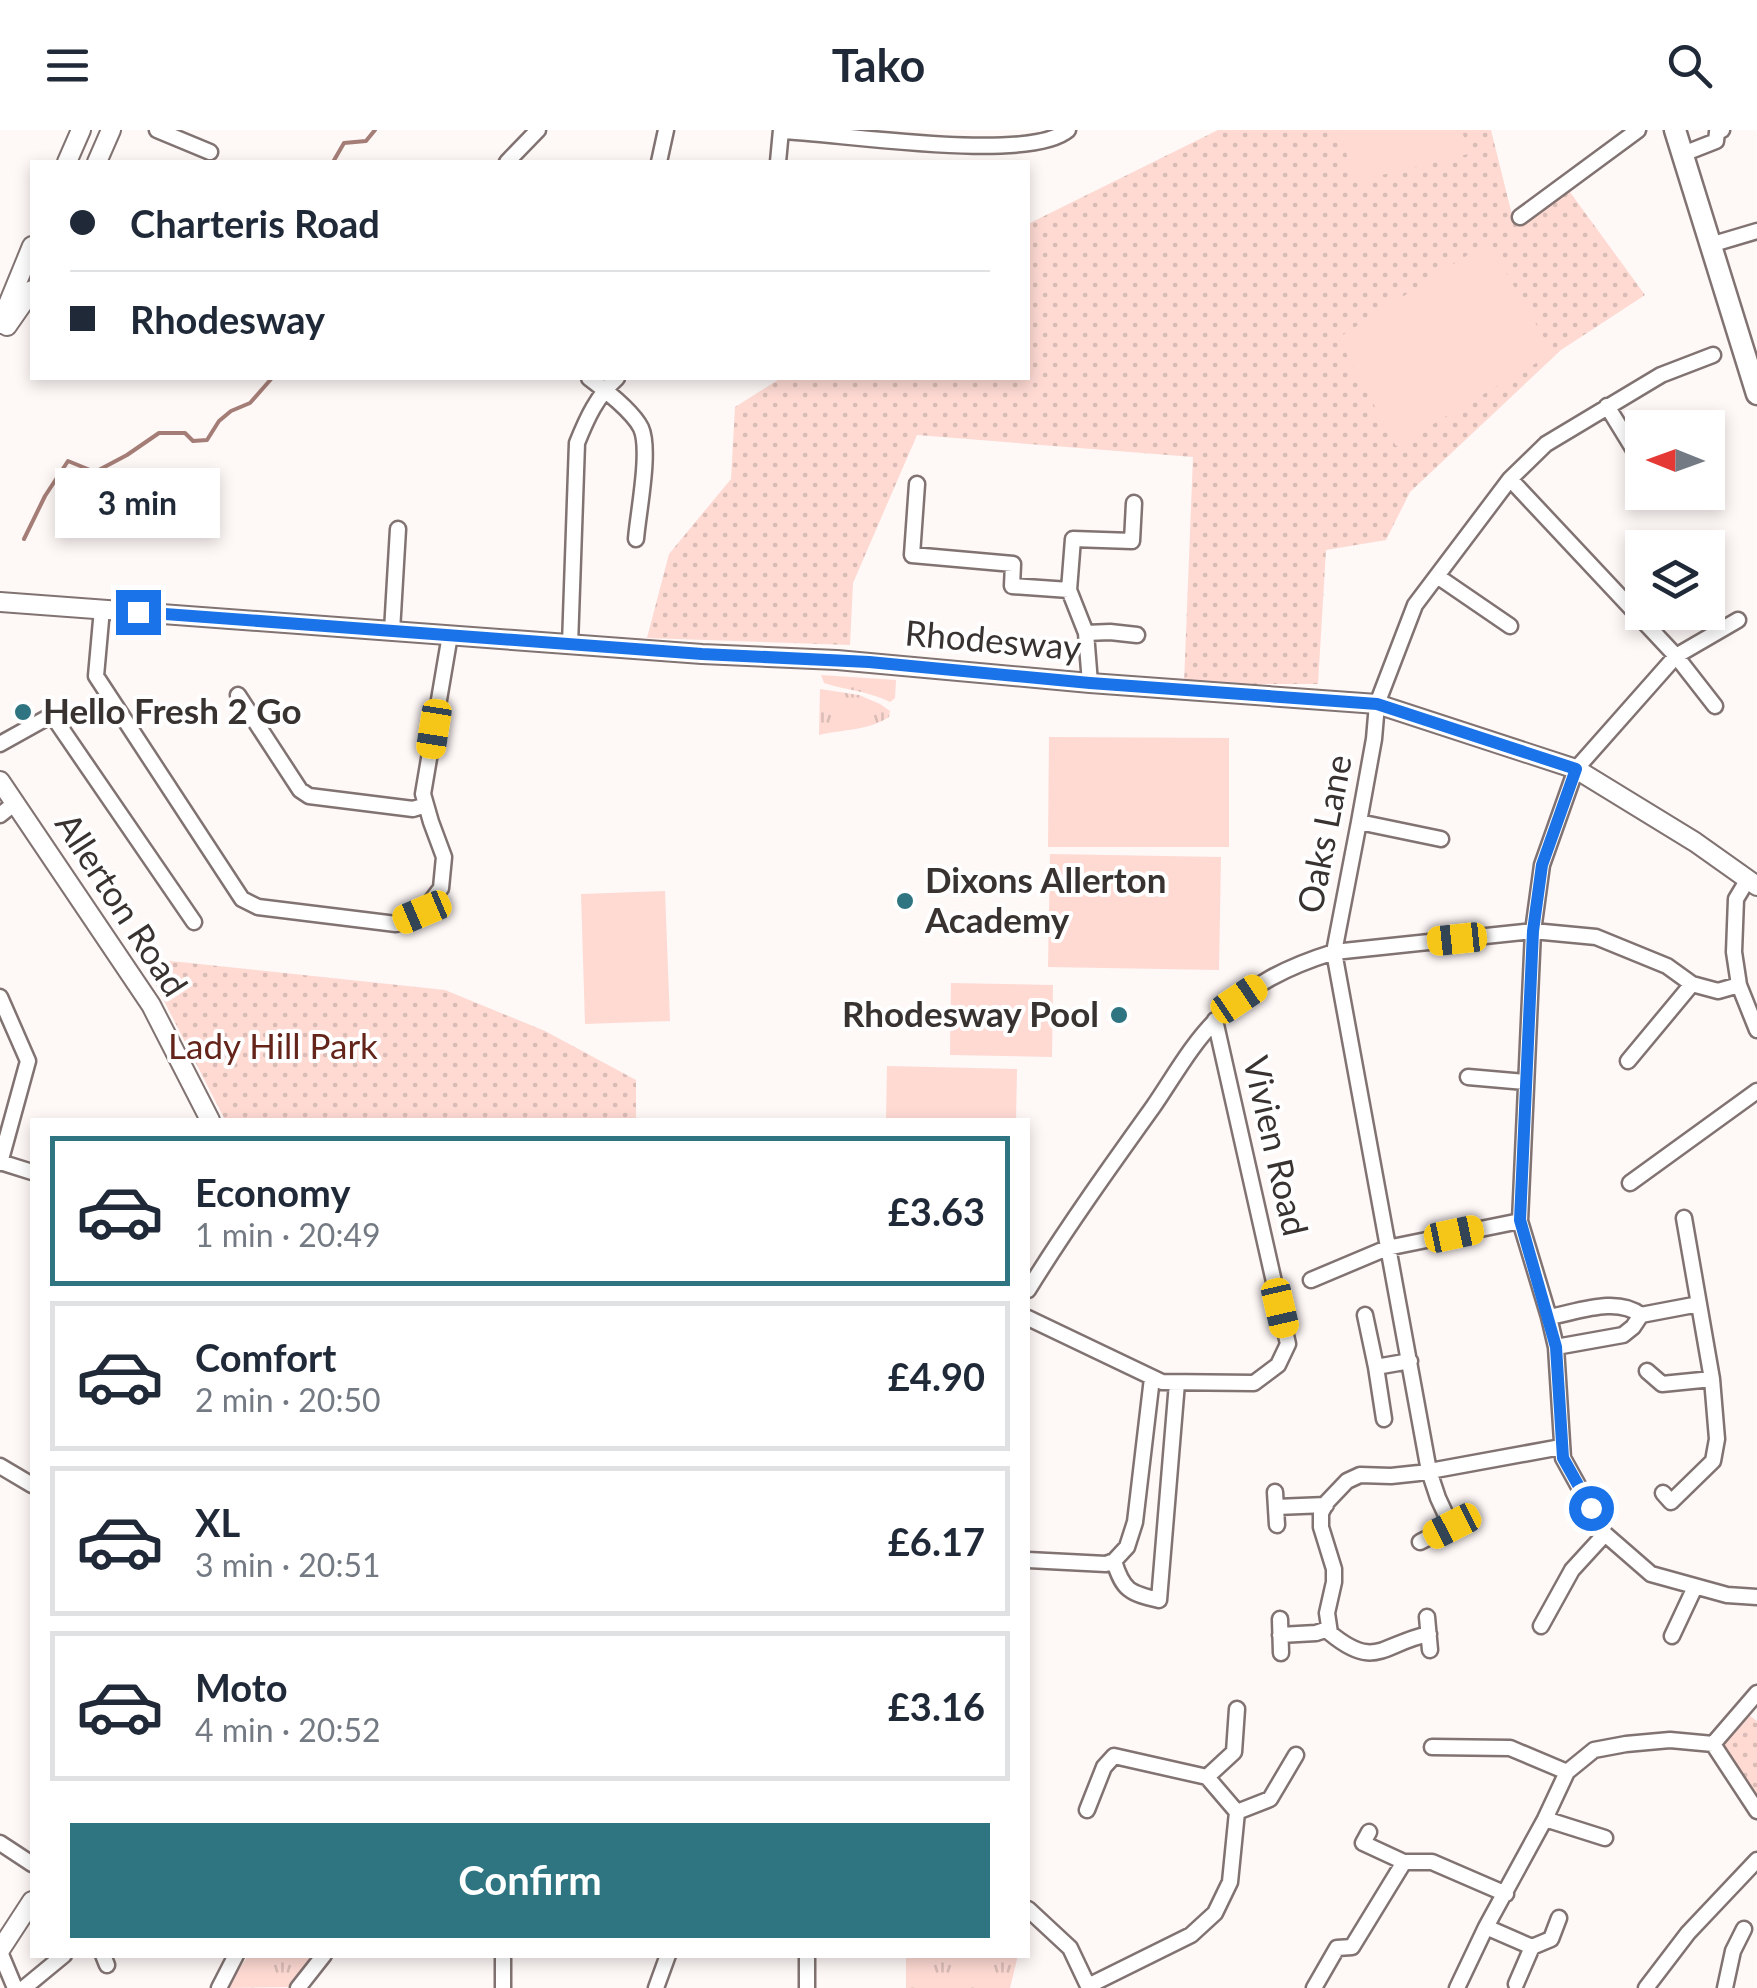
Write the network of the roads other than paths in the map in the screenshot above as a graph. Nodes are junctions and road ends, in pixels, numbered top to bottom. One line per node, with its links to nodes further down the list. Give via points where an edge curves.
1 (81, 130): 13 (street)
2 (111, 130): 14 (street)
3 (157, 130): 11 (street)
4 (538, 130): 15 (street)
5 (666, 130): 16 (street)
6 (781, 130): 7 (street, via 968,145 1048,141); 17 (street)
7 (1068, 130)
8 (1638, 130): 18 (street)
9 (1675, 130): 12 (main road)
10 (1722, 130): 12 (street, via 1716,141)
11 (210, 152)
12 (1683, 154): 20 (main road)
13 (69, 160)
14 (98, 160)
15 (508, 160)
16 (659, 160)
17 (778, 160)
18 (1520, 217)
19 (1757, 230): 20 (street)
20 (1710, 245): 29 (main road)
21 (30, 251): 23 (street)
22 (30, 293): 24 (street)
23 (0, 324)
24 (0, 336)
25 (1713, 354): 30 (street, Oaks Lane)
26 (593, 380): 28 (street)
27 (615, 380): 28 (street)
28 (604, 389): 36 (street, via 640,425 645,444); 47 (street, via 577,444)
29 (1757, 394)
30 (1607, 406): 31 (street); 32 (street, Oaks Lane, via 1546,444)
31 (1625, 435)
32 (1510, 479): 37 (street, Oaks Lane); 48 (street)
33 (916, 484): 38 (street, via 912,555 1013,564 1012,586)
34 (1134, 504): 38 (street, via 1132,541 1073,539)
35 (398, 529): 43 (street)
36 (636, 540)
37 (1437, 576): 42 (street); 51 (street, Oaks Lane, via 1415,605)
38 (1070, 590): 44 (street)
39 (0, 602): 40 (street, Rhodesway)
40 (102, 609): 43 (street, Rhodesway); 56 (street, via 96,676 242,899 258,907 396,924 422,912 441,888 444,856)
41 (1738, 620): 48 (street)
42 (1510, 626)
43 (392, 631): 46 (street, Rhodesway)
44 (1086, 633): 45 (street); 49 (street)
45 (1137, 634)
46 (450, 636): 47 (street, Rhodesway); 56 (street)
47 (570, 645): 49 (street, Rhodesway)
48 (1676, 656): 52 (street); 54 (street)
49 (1090, 683): 51 (street, Rhodesway)
50 (238, 695): 56 (street, via 310,796)
51 (1377, 704): 54 (street, Rhodesway); 58 (street, Oaks Lane)
52 (1714, 706)
53 (0, 744): 61 (street, via 52,715)
54 (1576, 769): 60 (street, Rhodesway); 62 (street, via 1542,865)
55 (0, 781): 57 (street, Allerton Road)
56 (426, 805)
57 (7, 809): 73 (street, Allerton Road, via 151,1005)
58 (1360, 822): 59 (street); 63 (street, Oaks Lane)
59 (1442, 839)
60 (1753, 883): 65 (street, via 1736,898)
61 (194, 922)
62 (1533, 931): 63 (street); 64 (street, via 1596,938 1667,966); 71 (street)
63 (1334, 952): 67 (street, Oaks Lane, via 1272,976); 79 (street)
64 (1692, 984): 65 (street, via 1718,991); 69 (street)
65 (1740, 985): 68 (street)
66 (0, 996): 74 (street, via 28,1062)
67 (1216, 1020): 81 (street, Oaks Lane); 93 (street, Vivien Road, via 1288,1344 1278,1365 1254,1383)
68 (1757, 1030)
69 (1628, 1061)
70 (1468, 1077): 71 (street)
71 (1525, 1082): 78 (street)
72 (1757, 1091): 76 (street)
73 (209, 1118)
74 (0, 1163): 75 (street)
75 (30, 1171)
76 (1630, 1183)
77 (1684, 1218): 82 (street)
78 (1520, 1220): 79 (street); 85 (street)
79 (1387, 1248): 80 (street); 88 (street)
80 (1311, 1280)
81 (1030, 1287)
82 (1698, 1304): 83 (street); 92 (street)
83 (1641, 1314): 85 (street, via 1618,1304); 87 (street, via 1623,1335)
84 (1365, 1315): 89 (street)
85 (1549, 1317): 87 (street)
86 (1030, 1319): 91 (street)
87 (1556, 1347): 95 (street)
88 (1410, 1361): 89 (street); 97 (street)
89 (1376, 1367): 94 (street)
90 (1646, 1371): 92 (street, via 1662,1384)
91 (1152, 1378): 93 (street); 105 (street, via 1135,1522)
92 (1712, 1379): 99 (street, via 1718,1439 1713,1461 1670,1502)
93 (1177, 1382): 105 (street, via 1158,1600 1132,1594)
94 (1384, 1418)
95 (1562, 1447): 97 (street); 102 (street)
96 (0, 1466): 98 (street)
97 (1429, 1471): 100 (street, via 1360,1475); 103 (street, via 1452,1526)
98 (30, 1484)
99 (1662, 1493)
100 (1326, 1505): 101 (street, via 1275,1500); 111 (street, via 1322,1527 1334,1568)
101 (1276, 1525)
102 (1605, 1534): 106 (street, via 1651,1574); 110 (street, via 1572,1570)
103 (1420, 1542)
104 (1030, 1560): 105 (street)
105 (1114, 1561)
106 (1695, 1587): 107 (street); 113 (street)
107 (1757, 1596)
108 (1427, 1617): 111 (street, via 1430,1642 1411,1638 1370,1654 1348,1648)
109 (1280, 1619): 112 (street)
110 (1541, 1626)
111 (1328, 1629): 112 (street)
112 (1280, 1635): 114 (street)
113 (1672, 1636)
114 (1281, 1653)
115 (1757, 1693): 117 (street)
116 (1237, 1709): 121 (street, via 1234,1752)
117 (1713, 1744): 120 (street, via 1670,1740 1594,1750); 123 (street)
118 (1432, 1747): 120 (street, via 1510,1748)
119 (1296, 1755): 124 (street, via 1270,1799)
120 (1567, 1772): 125 (street)
121 (1207, 1777): 122 (street, via 1114,1756); 124 (street)
122 (1086, 1810)
123 (1757, 1810)
124 (1238, 1812): 147 (street, via 1230,1882 1215,1914 1192,1935)
125 (1545, 1819): 127 (street); 132 (street)
126 (1369, 1832): 130 (street, via 1364,1843)
127 (1605, 1838)
128 (0, 1843): 131 (street)
129 (1757, 1860): 157 (street)
130 (1404, 1862): 132 (street, via 1432,1862); 155 (street, via 1352,1948 1337,1948)
131 (30, 1863)
132 (1506, 1894): 136 (street)
133 (30, 1904): 139 (street)
134 (1030, 1911): 147 (street, via 1070,1948)
135 (1559, 1918): 138 (street, via 1550,1939)
136 (1486, 1927): 138 (street); 156 (street)
137 (1744, 1930): 158 (street)
138 (1532, 1946): 146 (street)
139 (0, 1951): 148 (street)
140 (60, 1958): 149 (street)
141 (234, 1958): 150 (street)
142 (322, 1958): 151 (street)
143 (504, 1958): 152 (street)
144 (667, 1958): 153 (street)
145 (807, 1958): 154 (street)
146 (1516, 1984)
147 (1089, 1987)
148 (15, 1988)
149 (24, 1988)
150 (219, 1988)
151 (298, 1988)
152 (503, 1988)
153 (656, 1988)
154 (806, 1988)
155 (1314, 1988)
156 (1457, 1988)
157 (1646, 1988)
158 (1725, 1988)

